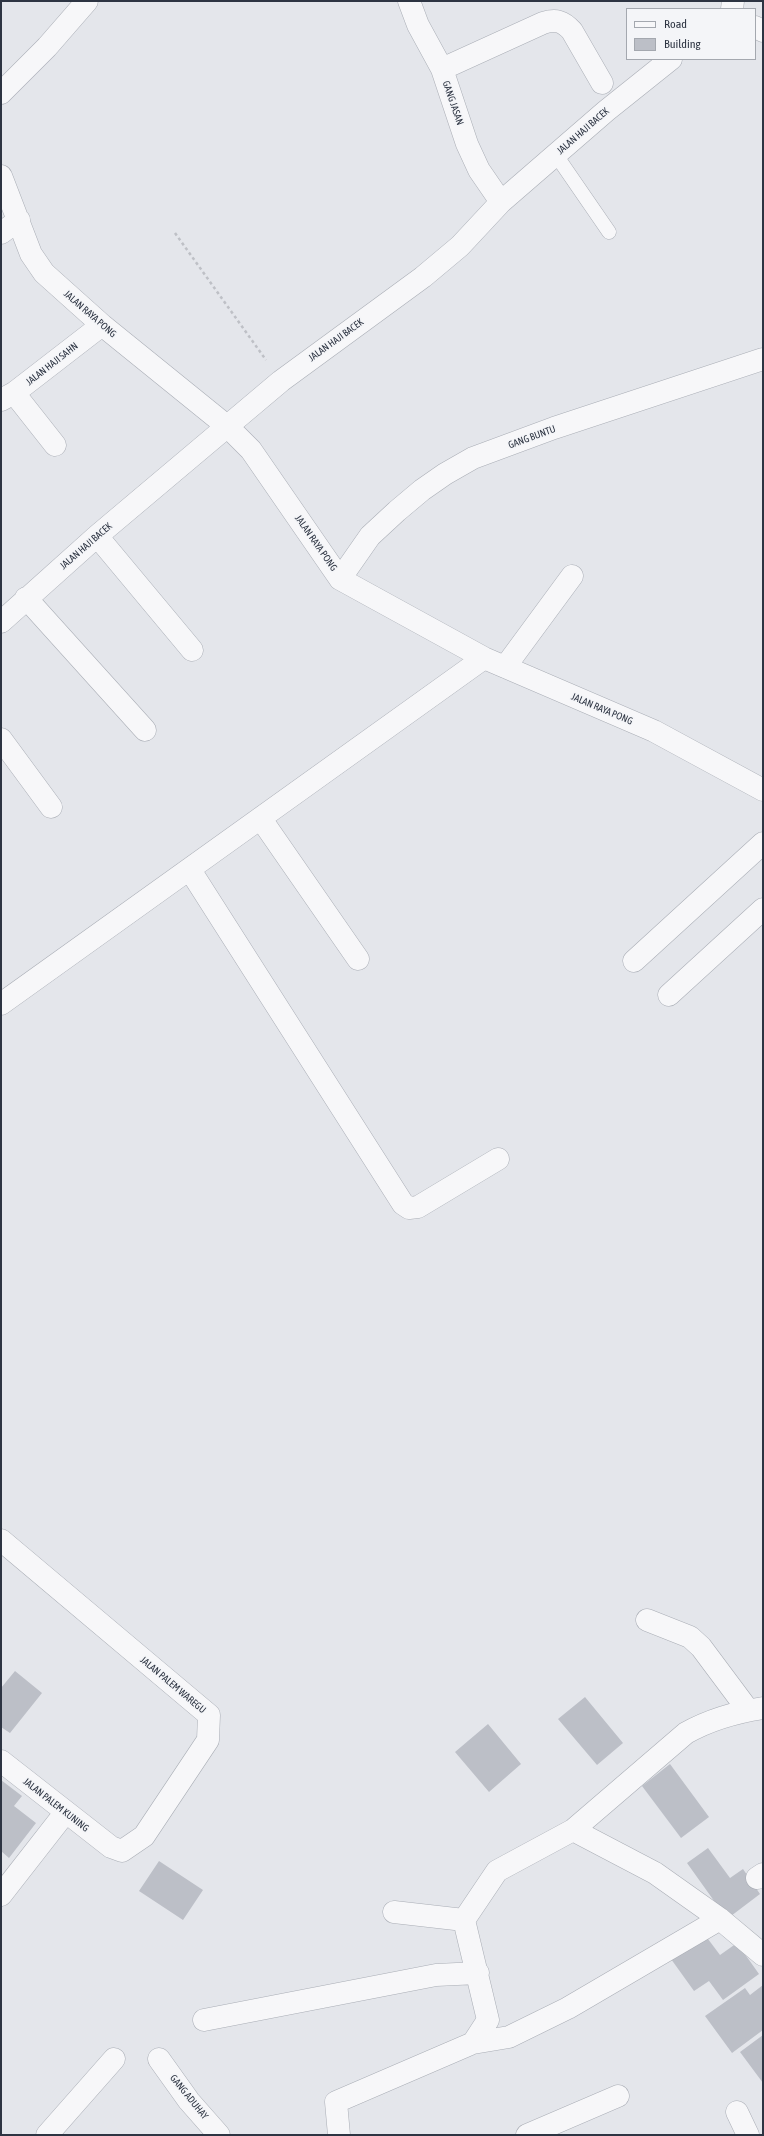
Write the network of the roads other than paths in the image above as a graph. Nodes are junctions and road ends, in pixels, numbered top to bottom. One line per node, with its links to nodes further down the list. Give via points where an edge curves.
1 (87, 1): 6 (street, via 47,47)
2 (409, 1): 4 (street, GANG JASAN, via 418,25)
3 (670, 60): 7 (street, JALAN HAJI BACEK)
4 (442, 69): 5 (street, via 543,23 558,20 572,31); 9 (street, GANG JASAN, via 467,144 479,170)
5 (602, 83)
6 (1, 93)
7 (556, 155): 9 (street, JALAN HAJI BACEK); 11 (lane)
8 (1, 176): 10 (street, JALAN RAYA PONG)
9 (501, 202): 16 (street, JALAN HAJI BACEK, via 460,246 423,277 281,381)
10 (19, 220): 12 (street); 13 (street, JALAN RAYA PONG, via 31,254 44,273)
11 (609, 232)
12 (1, 233)
13 (102, 326): 15 (street, JALAN HAJI SAHN); 16 (street, JALAN RAYA PONG)
14 (763, 359): 20 (street, GANG BUNTU, via 554,428 473,458 422,490 370,536)
15 (8, 396): 17 (street)
16 (228, 427): 18 (street, JALAN HAJI BACEK); 20 (street, JALAN RAYA PONG, via 251,450)
17 (55, 445)
18 (97, 536): 21 (street, JALAN HAJI BACEK); 23 (street)
19 (572, 576): 25 (street)
20 (340, 578): 24 (street, JALAN RAYA PONG)
21 (26, 598): 22 (street, JALAN HAJI BACEK); 26 (street)
22 (1, 622)
23 (192, 650)
24 (484, 658): 25 (street, JALAN RAYA PONG); 30 (street)
25 (505, 667): 28 (street, JALAN RAYA PONG, via 654,731)
26 (145, 730)
27 (1, 740): 29 (street)
28 (763, 790)
29 (51, 807)
30 (261, 819): 32 (street); 34 (street)
31 (763, 843): 35 (street)
32 (190, 870): 37 (street); 38 (street, via 403,1204 408,1208 418,1206)
33 (763, 910): 36 (street)
34 (358, 959)
35 (634, 962)
36 (669, 995)
37 (1, 1004)
38 (498, 1159)
39 (1, 1540): 45 (street, JALAN PALEM WAREGU, via 209,1715 208,1740 144,1836 122,1851)
40 (647, 1620): 41 (street, via 690,1637 702,1647)
41 (756, 1709): 44 (street, via 702,1724 686,1733)
42 (1, 1761): 43 (street, JALAN PALEM KUNING)
43 (65, 1813): 45 (street, JALAN PALEM KUNING); 46 (street)
44 (573, 1830): 48 (street, via 655,1873); 49 (street, via 497,1872)
45 (111, 1847)
46 (1, 1895)
47 (394, 1912): 49 (street)
48 (720, 1918): 50 (street); 53 (street, via 568,2008 509,2037)
49 (464, 1920): 51 (street)
50 (763, 1956)
51 (478, 1973): 52 (street, via 436,1975); 53 (street, via 488,2020)
52 (204, 2020)
53 (473, 2043): 60 (street, via 336,2102)
54 (114, 2059): 58 (street)
55 (159, 2059): 59 (street, GANG ADUHAY)
56 (618, 2096): 61 (street)
57 (737, 2112): 62 (street)
58 (47, 2135)
59 (219, 2135)
60 (339, 2135)
61 (526, 2135)
62 (748, 2135)

